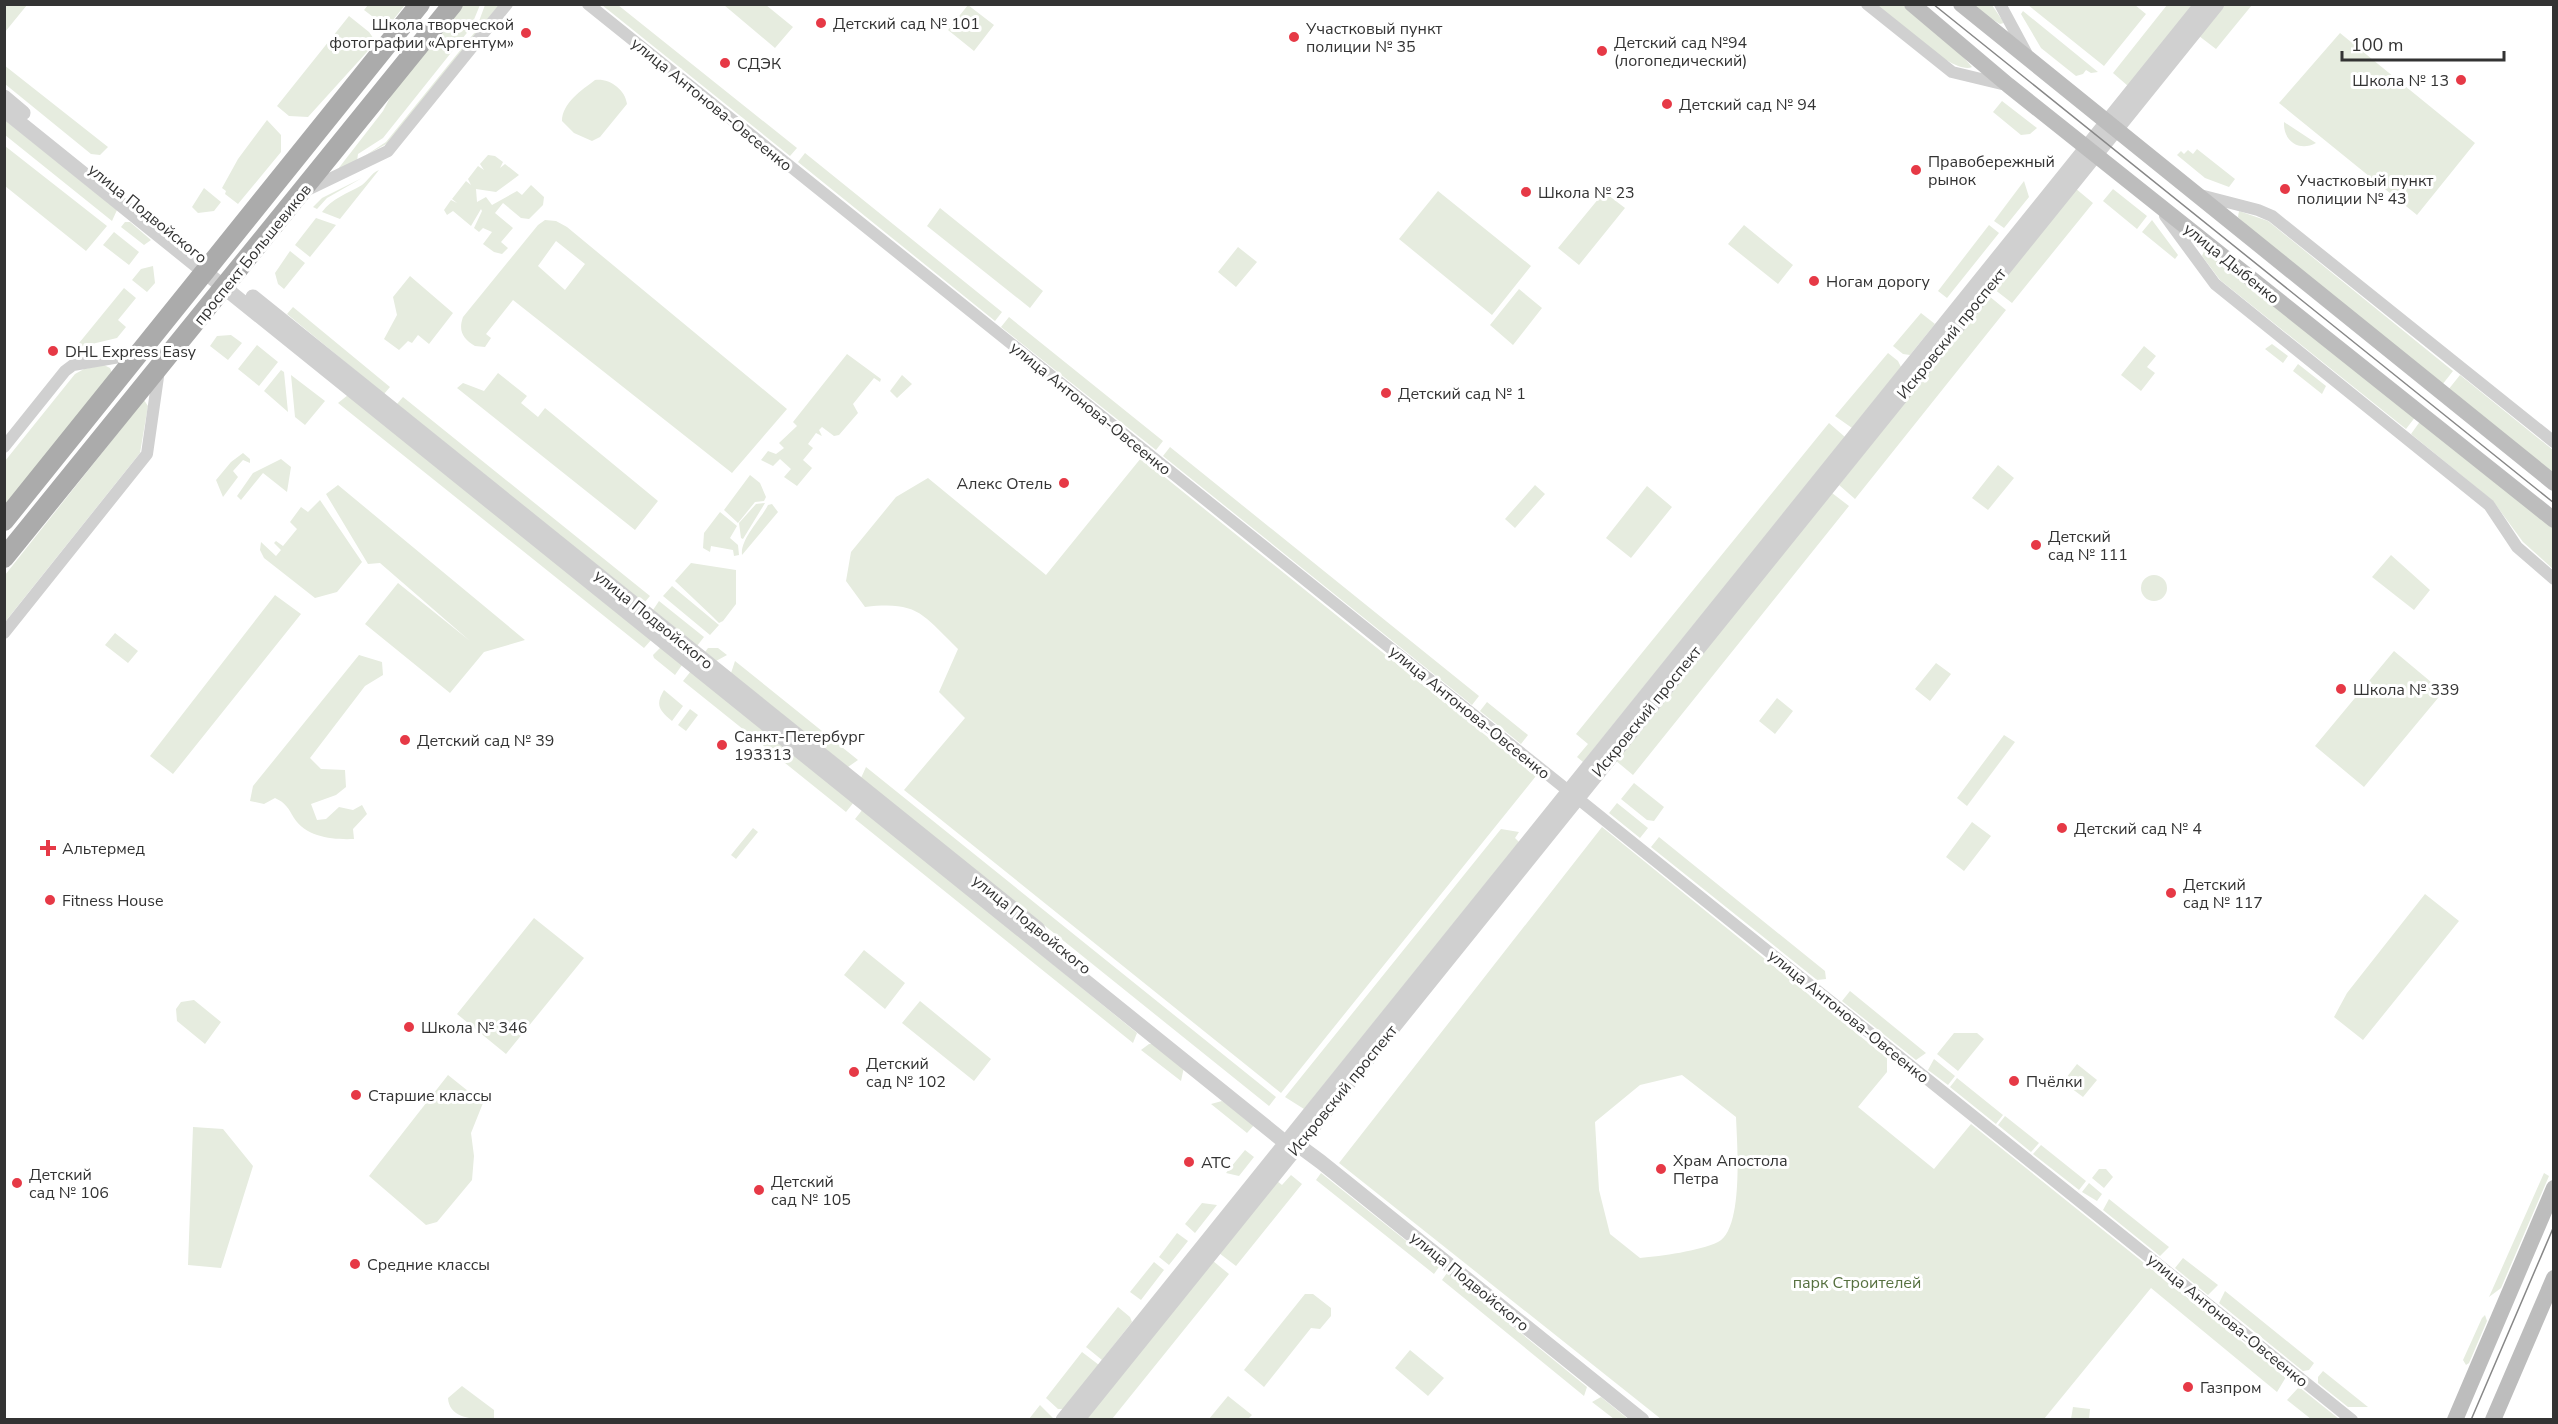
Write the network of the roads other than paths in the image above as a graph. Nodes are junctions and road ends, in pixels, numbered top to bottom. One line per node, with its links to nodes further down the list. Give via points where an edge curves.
1 (420, 4): 20 (main road, проспект Большевиков)
2 (453, 4): 17 (main road, проспект Большевиков)
3 (507, 4): 17 (street, via 388,151)
4 (588, 4): 32 (street, улица Антонова-Овсеенко)
5 (1867, 4): 12 (street, via 1952,72)
6 (1912, 4): 12 (main road, улица Дыбенко)
7 (1960, 4): 11 (main road, улица Дыбенко)
8 (2000, 4): 11 (street)
9 (2202, 4): 15 (street, Искровский проспект)
10 (2217, 4): 15 (street, Искровский проспект)
11 (2032, 62): 15 (main road, улица Дыбенко)
12 (2008, 85): 16 (main road, улица Дыбенко)
13 (4, 97): 20 (street, улица Подвойского)
14 (4, 110): 20 (street, улица Подвойского)
15 (2111, 125): 16 (street, Искровский проспект); 18 (main road, улица Дыбенко)
16 (2090, 151): 19 (main road, улица Дыбенко); 32 (street, Искровский проспект)
17 (301, 193): 21 (main road, проспект Большевиков)
18 (2196, 194): 24 (street, via 2272,216); 26 (main road, улица Дыбенко)
19 (2156, 203): 27 (main road, улица Дыбенко); 30 (street, via 2215,284 2489,505 2517,547)
20 (207, 267): 21 (street, улица Подвойского); 22 (main road, проспект Большевиков)
21 (228, 283): 23 (main road, проспект Большевиков); 33 (street, улица Подвойского)
22 (137, 354): 25 (street, via 73,365); 28 (main road, проспект Большевиков)
23 (159, 369): 29 (main road, проспект Большевиков); 31 (street, via 147,454)
24 (2553, 442)
25 (4, 447)
26 (2553, 483)
27 (2553, 520)
28 (4, 521)
29 (4, 558)
30 (2553, 579)
31 (4, 633)
32 (1572, 794): 33 (street, Искровский проспект); 39 (street, улица Антонова-Овсеенко)
33 (1292, 1141): 36 (street, Искровский проспект); 37 (street, Искровский проспект); 38 (street, улица Подвойского)
34 (2553, 1188): 40 (main road)
35 (2553, 1278): 41 (main road)
36 (1063, 1419)
37 (1077, 1419)
38 (1642, 1419)
39 (2352, 1419)
40 (2455, 1419)
41 (2493, 1419)

